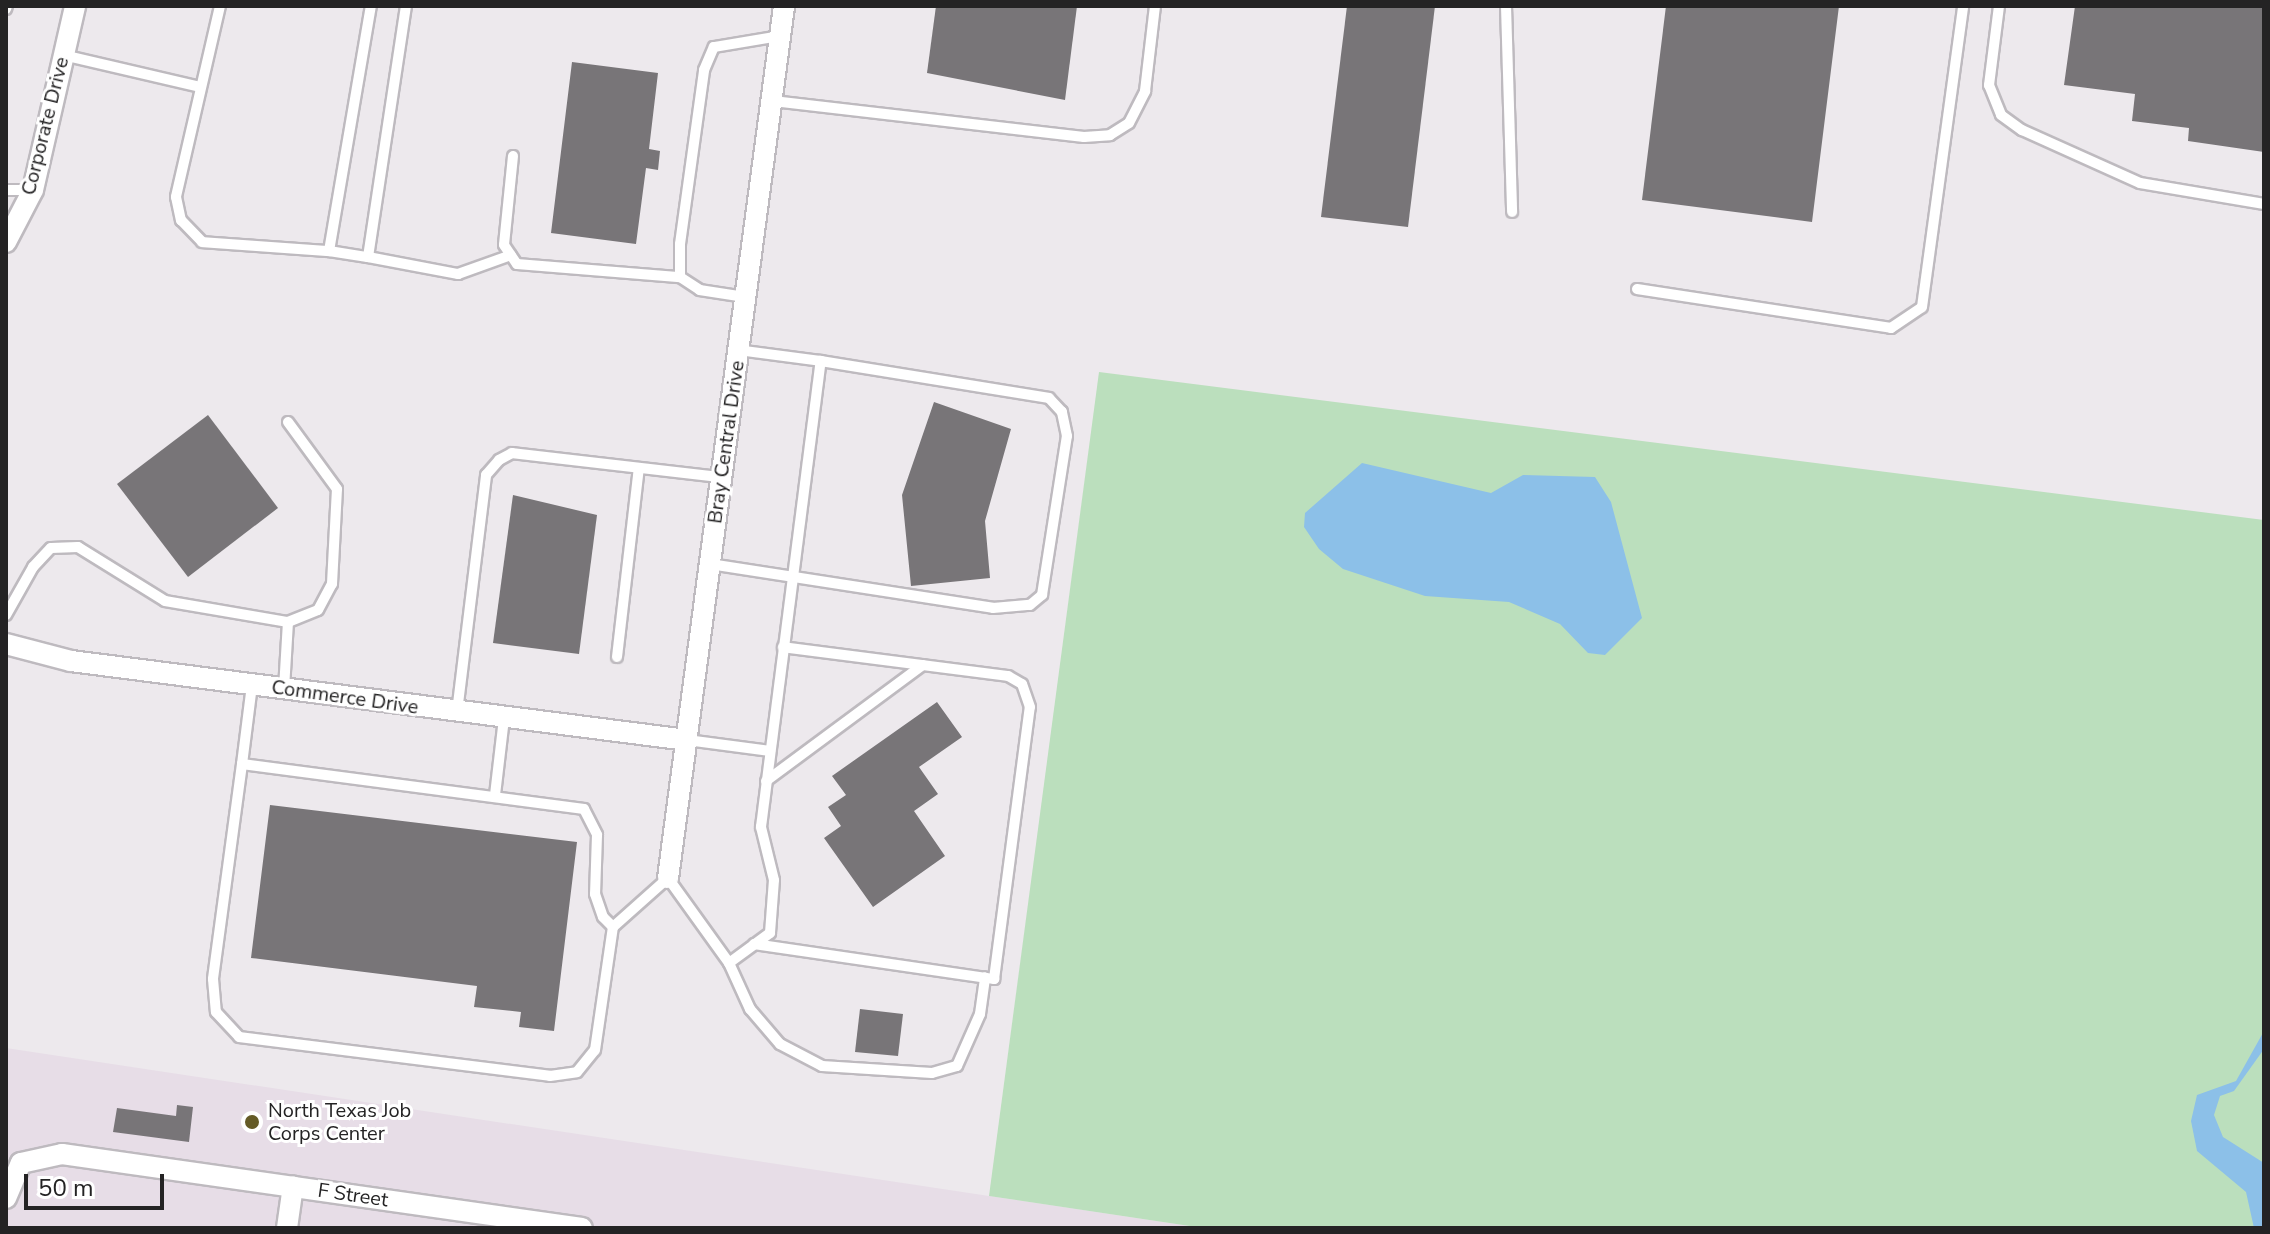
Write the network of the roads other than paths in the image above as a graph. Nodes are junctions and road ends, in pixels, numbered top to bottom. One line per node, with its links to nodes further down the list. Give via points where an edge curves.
1 (75, 6): 11 (street, Corporate Drive)
2 (220, 6): 12 (lane)
3 (371, 6): 20 (lane)
4 (406, 6): 22 (lane)
5 (784, 6): 10 (street, Bray Central Drive)
6 (1155, 6): 13 (lane, via 1145,91 1129,123 1110,135 1084,137)
7 (1506, 6): 18 (lane)
8 (1963, 6): 24 (lane, via 1922,307 1891,328)
9 (1999, 6): 17 (lane, via 1989,85 2001,115 2022,130 2140,183)
10 (780, 36): 13 (street, Bray Central Drive); 23 (lane, via 714,47 704,70)
11 (63, 55): 12 (lane); 16 (street, Corporate Drive)
12 (200, 87): 20 (lane, via 176,197 181,220 202,242)
13 (773, 101): 25 (street, Bray Central Drive)
14 (513, 156): 21 (lane, via 504,245)
15 (6, 190): 16 (lane)
16 (33, 190): 19 (street, Corporate Drive)
17 (2264, 204)
18 (1512, 212)
19 (6, 242)
20 (329, 251): 22 (lane)
21 (511, 255): 22 (lane, via 458,274); 23 (lane, via 517,264)
22 (368, 257)
23 (680, 277): 25 (lane, via 700,290)
24 (1637, 289)
25 (745, 297): 26 (street, Bray Central Drive)
26 (738, 350): 27 (lane); 30 (street, Bray Central Drive)
27 (821, 361): 32 (lane); 32 (lane, via 1049,398 1062,412 1067,436 1051,564 1042,595 1013,609)
28 (288, 422): 34 (lane, via 337,489 332,584 318,610)
29 (639, 468): 30 (lane); 37 (lane); 41 (lane, via 512,453 486,475)
30 (721, 477): 31 (street, Bray Central Drive)
31 (710, 564): 32 (lane); 43 (street, Bray Central Drive)
32 (793, 575): 36 (lane)
33 (6, 615): 34 (lane, via 33,567 51,548 78,547 165,601)
34 (288, 622): 40 (lane)
35 (6, 644): 39 (street, Commerce Drive, via 71,661)
36 (783, 647): 38 (lane); 44 (lane)
37 (617, 657)
38 (923, 665): 46 (lane); 52 (lane, via 1008,676 1027,692 994,979)
39 (252, 685): 40 (street, Commerce Drive); 45 (lane)
40 (284, 689): 41 (street, Commerce Drive)
41 (457, 712): 42 (street, Commerce Drive)
42 (504, 718): 43 (street, Commerce Drive); 47 (lane)
43 (687, 740): 44 (lane); 48 (street, Bray Central Drive)
44 (770, 751): 46 (lane)
45 (242, 764): 47 (lane); 49 (lane, via 213,979 216,1012 239,1037 550,1076 577,1072 595,1050)
46 (766, 781): 50 (lane, via 761,827 774,880 770,933)
47 (495, 795): 49 (lane, via 584,809 597,835 597,906)
48 (668, 878): 49 (lane); 51 (lane)
49 (613, 927)
50 (754, 944): 51 (lane); 52 (lane)
51 (729, 963): 52 (lane, via 750,1009 780,1044 822,1066 932,1073 957,1066 980,1014)
52 (985, 977)
53 (293, 1186): 54 (street, F Street, via 48,1154 14,1171); 55 (street); 56 (street, F Street)
54 (6, 1198)
55 (287, 1228)
56 (582, 1228)

